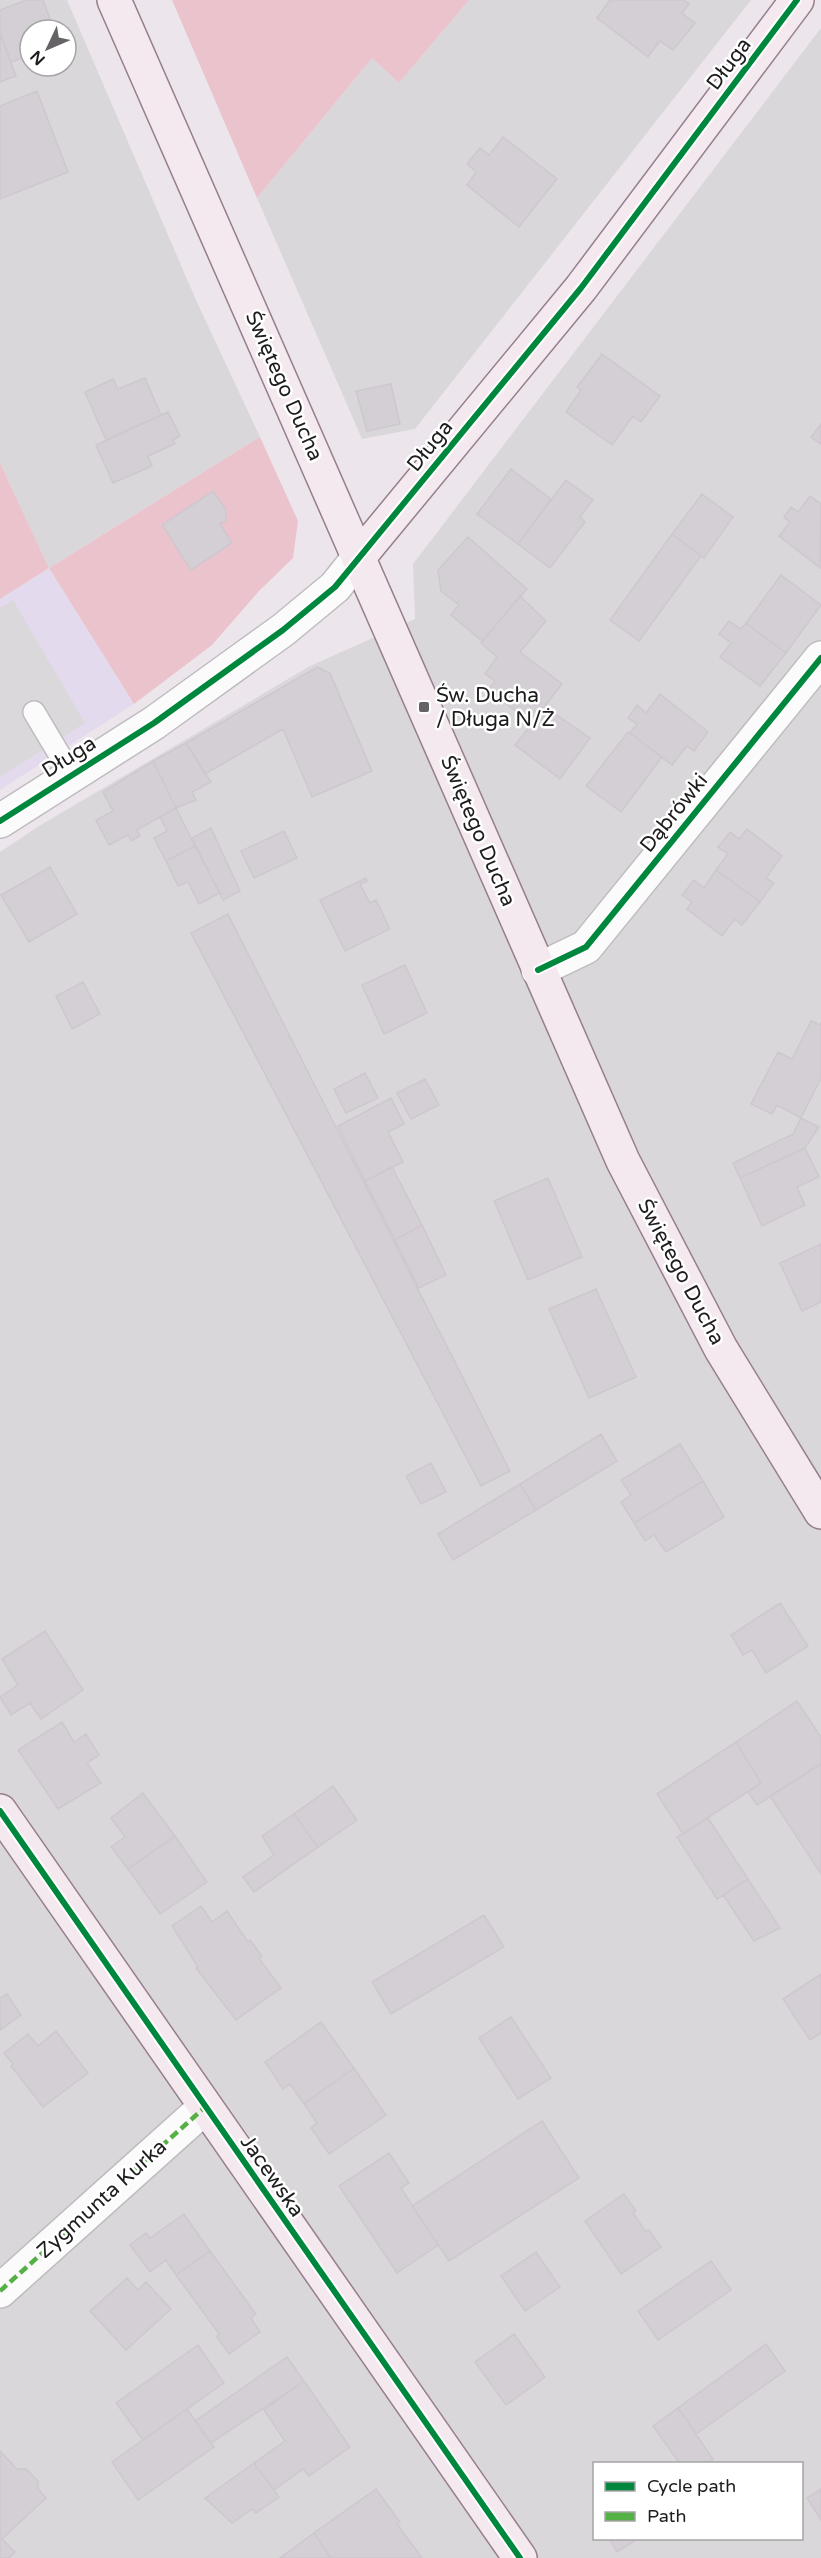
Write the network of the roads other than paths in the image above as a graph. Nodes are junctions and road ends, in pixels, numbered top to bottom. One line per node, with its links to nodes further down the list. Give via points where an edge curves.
1 (114, 0): 3 (main road, Świętego Ducha)
2 (797, 0): 3 (main road, Długa, via 581,288)
3 (359, 557): 6 (street, Długa, via 335,587 283,630 154,723); 8 (main road, Świętego Ducha)
4 (821, 658): 8 (street, Dąbrówki, via 586,947)
5 (34, 712): 6 (lane)
6 (71, 774): 7 (street, Długa)
7 (0, 821)
8 (538, 970): 9 (main road, Świętego Ducha, via 623,1161 700,1307)
9 (821, 1512)
10 (0, 1811): 11 (main road, Jacewska)
11 (204, 2108): 12 (street, Zygmunta Kurka); 13 (main road, Jacewska)
12 (0, 2290)
13 (520, 2558)

